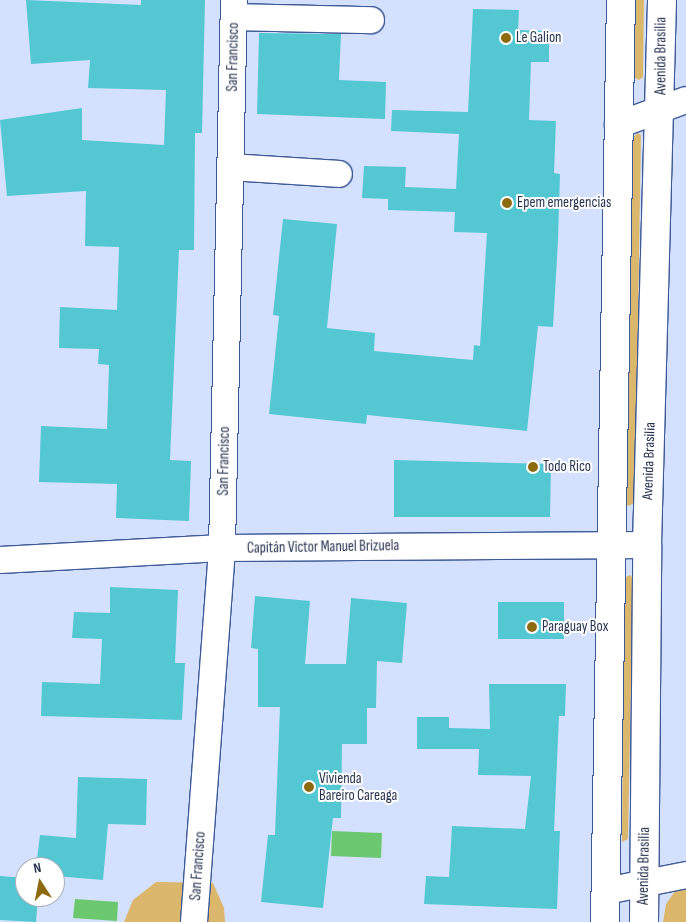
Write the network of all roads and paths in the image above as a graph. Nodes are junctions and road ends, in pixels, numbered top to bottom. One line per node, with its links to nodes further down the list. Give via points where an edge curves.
1 (621, 0): 7 (main road)
2 (662, 0): 6 (main road, Avenida Brasilia)
3 (234, 9): 4 (street); 8 (street, San Francisco)
4 (371, 20)
5 (686, 100): 6 (street)
6 (661, 110): 7 (street); 11 (main road, Avenida Brasilia)
7 (618, 124): 10 (main road)
8 (231, 167): 9 (street); 12 (street, San Francisco)
9 (339, 174)
10 (609, 544): 11 (street, Capitán Victor Manuel Brizuela); 12 (street, Capitán Victor Manuel Brizuela); 16 (main road)
11 (647, 545): 15 (main road, Avenida Brasilia)
12 (222, 548): 13 (street, Capitán Victor Manuel Brizuela); 17 (street, San Francisco)
13 (0, 560)
14 (686, 875): 15 (street)
15 (645, 884): 16 (street); 19 (main road, Avenida Brasilia)
16 (606, 891): 18 (main road)
17 (194, 922)
18 (605, 922)
19 (644, 922)

